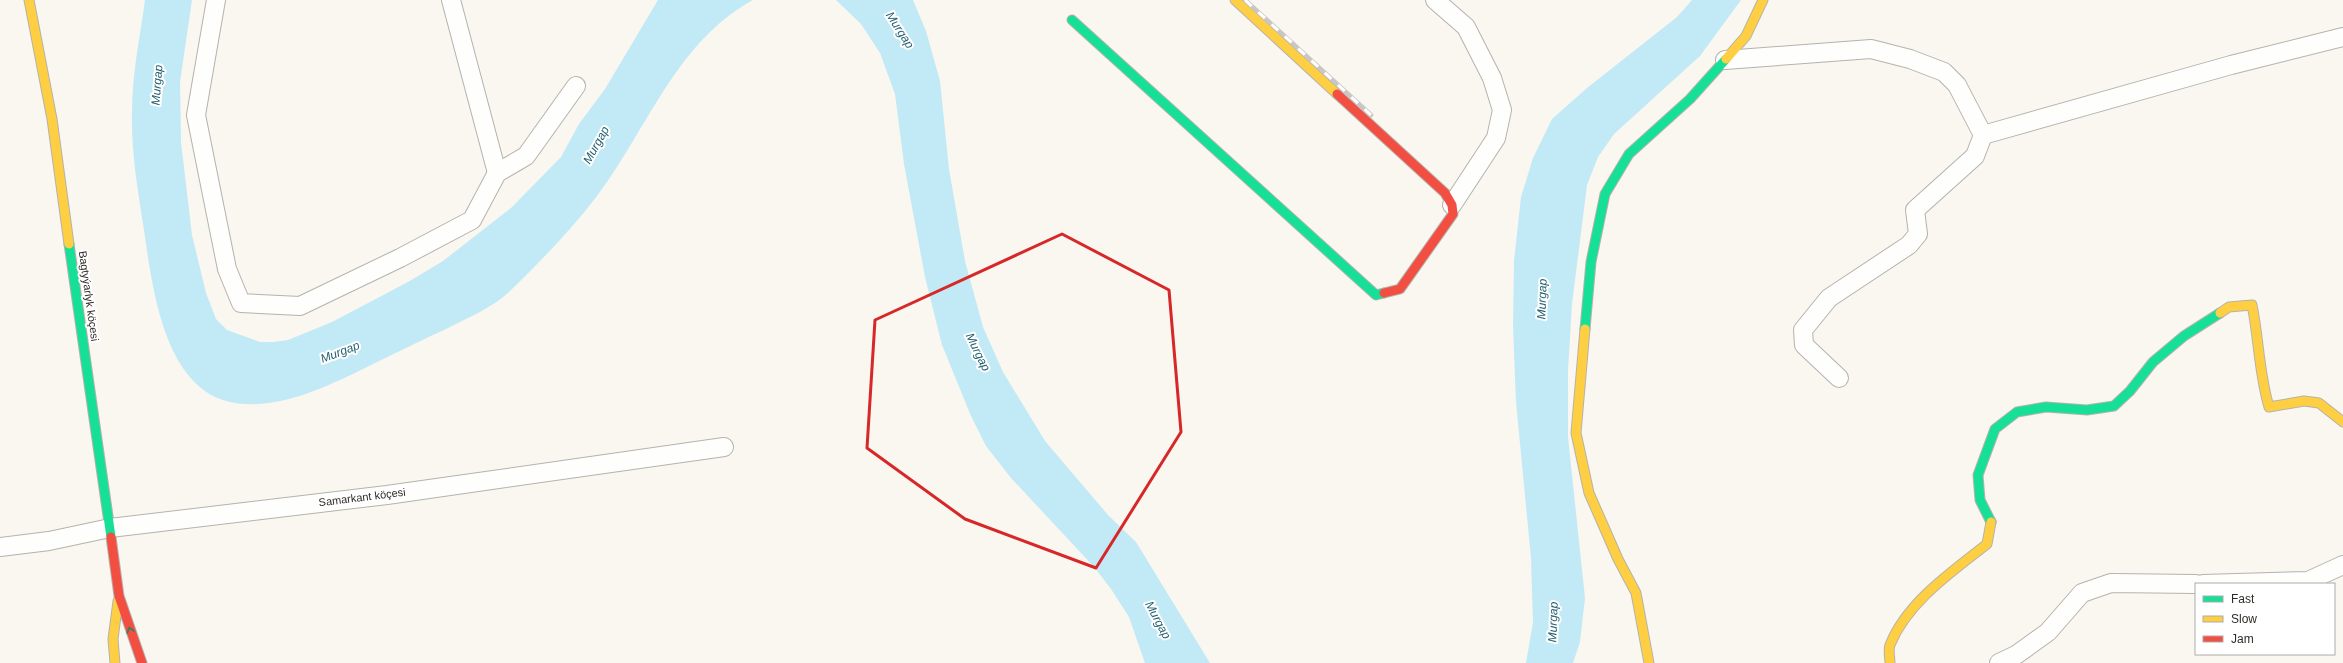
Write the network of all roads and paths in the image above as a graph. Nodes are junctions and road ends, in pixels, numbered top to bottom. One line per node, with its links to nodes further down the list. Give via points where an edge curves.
1 (29, 0): 17 (street, Bagtyýarlyk köçesi, via 53,126)
2 (216, 0): 12 (street, via 196,115 227,269 241,303 300,306 400,258 472,220)
3 (451, 0): 12 (street)
4 (1235, 0): 13 (street, via 1445,193)
5 (1435, 0): 13 (street, via 1466,27 1492,78 1502,110 1496,138)
6 (1763, 0): 9 (street, via 1746,36)
7 (1072, 20): 13 (street, via 1376,295 1400,289 1453,214)
8 (2343, 37): 11 (street, via 2231,65)
9 (1725, 60): 11 (street, via 1871,49 1910,59 1944,72 1957,85); 27 (street, via 1690,99 1629,154 1605,194 1591,262 1576,433 1589,493 1636,593)
10 (576, 86): 12 (street, via 526,156)
11 (1983, 135): 14 (street, via 1976,156 1915,210 1918,234 1909,245 1829,298 1803,330 1804,345)
12 (497, 173)
13 (1452, 205)
14 (1839, 378)
15 (2343, 422): 28 (street, via 2319,404 2304,401 2269,406 2262,384 2260,341 2252,305 2229,307 2184,336 2153,362 2130,391 2114,406 2087,410 2046,407 2017,412 1995,429 1978,475 1980,500 1991,521 1987,544 1928,590 1889,646)
16 (724, 447): 17 (street, Samarkant köçesi, via 387,495)
17 (110, 528): 18 (street, Samarkant köçesi, via 48,541); 22 (street, Bagtyýarlyk köçesi)
18 (0, 547)
19 (2343, 565): 20 (street, via 2308,581)
20 (2238, 583)
21 (2195, 584): 29 (street, via 2111,583 2082,593 2048,632 2016,655)
22 (119, 596): 23 (street, Bagtyýarlyk köçesi); 26 (street, Bagtyýarlyk köçesi, one-way to 22)
23 (113, 639): 24 (street); 25 (street, Bagtyýarlyk köçesi)
24 (104, 663)
25 (115, 663)
26 (142, 663)
27 (1649, 663)
28 (1890, 663)
29 (1999, 663)

